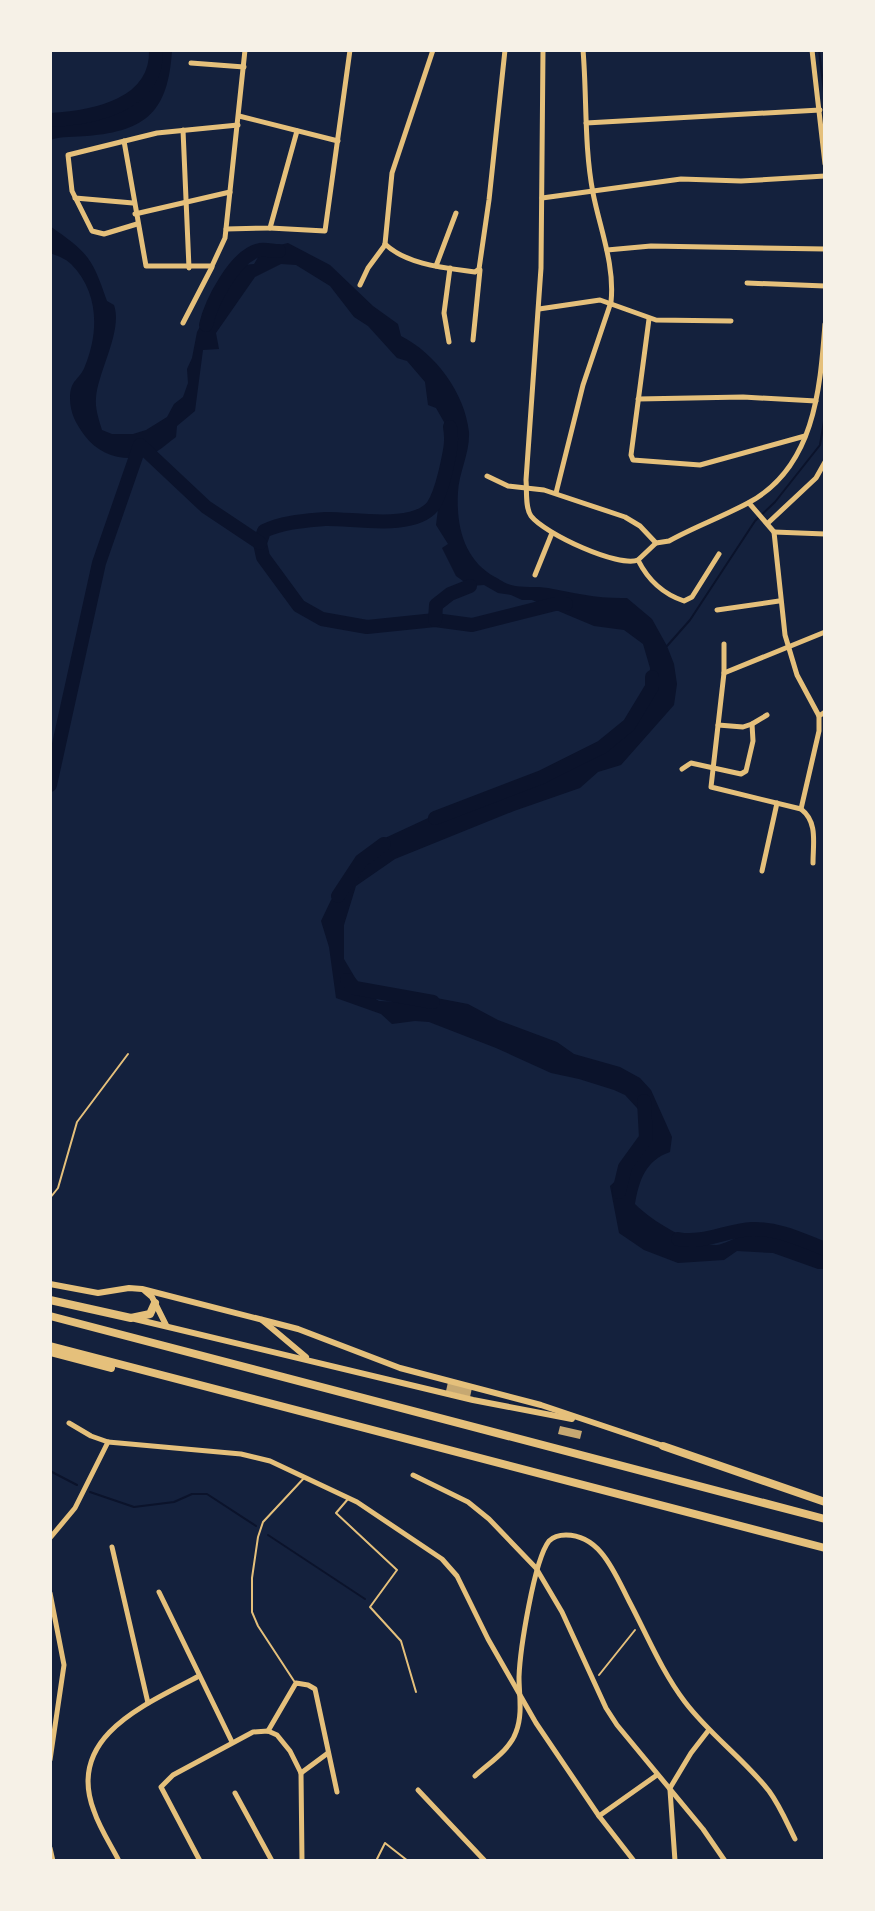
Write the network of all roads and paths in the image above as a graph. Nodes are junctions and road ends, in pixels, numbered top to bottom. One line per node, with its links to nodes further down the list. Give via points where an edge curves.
1 (245, 50): 9 (street)
2 (350, 50): 17 (street)
3 (433, 50): 31 (street, via 392,173)
4 (505, 50): 38 (street)
5 (543, 50): 23 (street)
6 (585, 50): 12 (street)
7 (812, 50): 10 (street)
8 (191, 63): 9 (street)
9 (244, 67): 11 (street)
10 (820, 110): 12 (street); 18 (street)
11 (239, 116): 13 (street); 15 (street)
12 (586, 123): 20 (street)
13 (238, 125): 14 (street); 21 (street)
14 (183, 130): 16 (street); 24 (street)
15 (297, 131): 17 (street); 29 (street)
16 (124, 141): 22 (street, via 68,155); 25 (street)
17 (338, 141): 29 (street, via 325,231)
18 (825, 164)
19 (825, 176): 20 (street, via 681,179)
20 (592, 191): 23 (street); 33 (street)
21 (230, 192): 24 (street); 30 (street)
22 (75, 198): 25 (street); 28 (street, via 95,233)
23 (542, 198): 43 (street)
24 (186, 201): 27 (street); 36 (street)
25 (133, 203): 27 (street)
26 (456, 213): 35 (street)
27 (135, 214): 28 (street)
28 (137, 224): 36 (street, via 146,266)
29 (270, 228): 30 (street)
30 (226, 229): 34 (street)
31 (385, 244): 35 (street); 40 (street)
32 (825, 249): 33 (street)
33 (607, 250): 42 (street)
34 (212, 266): 36 (street); 46 (street)
35 (436, 266): 37 (street)
36 (189, 268)
37 (450, 268): 38 (street); 49 (street, via 444,313)
38 (479, 269): 48 (street)
39 (747, 283): 41 (street)
40 (360, 285)
41 (825, 286)
42 (611, 302): 43 (street); 44 (street); 57 (street)
43 (539, 309): 56 (street)
44 (649, 319): 45 (street); 50 (street)
45 (731, 321)
46 (183, 323)
47 (825, 324): 51 (street)
48 (473, 340)
49 (449, 342)
50 (638, 399): 51 (street); 52 (street, via 634,460 700,465)
51 (816, 401): 52 (street)
52 (805, 436): 58 (street, via 790,468)
53 (825, 462): 54 (street)
54 (823, 471): 59 (street)
55 (487, 476): 56 (street, via 508,486)
56 (526, 484): 57 (street); 61 (street, via 529,513)
57 (556, 493): 63 (street, via 625,517)
58 (751, 505): 59 (street); 63 (street)
59 (766, 522): 60 (street)
60 (774, 532): 62 (street); 67 (street)
61 (552, 533): 65 (street, via 628,563); 66 (street)
62 (825, 534)
63 (656, 543): 65 (street)
64 (719, 554): 65 (street, via 686,601 662,590)
65 (638, 560)
66 (535, 575)
67 (779, 601): 68 (street); 71 (street)
68 (717, 610)
69 (825, 632): 71 (street)
70 (724, 644): 72 (street)
71 (789, 649): 72 (street); 73 (street, via 805,695)
72 (724, 673): 76 (street)
73 (822, 714): 80 (street)
74 (767, 715): 75 (street)
75 (752, 724): 76 (street); 78 (street, via 746,771)
76 (718, 725): 78 (street)
77 (682, 769): 78 (street, via 691,763)
78 (713, 769): 79 (street, via 711,787)
79 (777, 803): 80 (street); 82 (street)
80 (801, 809): 81 (street, via 813,825)
81 (813, 863)
82 (762, 871)
83 (128, 1054): 84 (lane, via 77,1122 58,1188)
84 (50, 1198)
85 (50, 1284): 86 (street, via 98,1293)
86 (142, 1289): 88 (street); 91 (street)
87 (50, 1300): 90 (highway)
88 (155, 1303): 90 (highway, via 150,1314); 92 (street)
89 (50, 1316): 105 (highway)
90 (131, 1318): 92 (street)
91 (260, 1318): 95 (street); 98 (street, via 400,1368)
92 (166, 1326): 95 (street)
93 (50, 1346): 96 (highway)
94 (50, 1352): 96 (highway, via 115,1369)
95 (308, 1359): 98 (street)
96 (147, 1371): 108 (highway)
97 (69, 1423): 99 (street)
98 (595, 1424): 100 (street)
99 (108, 1442): 102 (street, via 259,1457); 106 (street, via 75,1508)
100 (663, 1446): 104 (highway)
101 (413, 1475): 109 (street, via 468,1502)
102 (306, 1477): 103 (street); 115 (lane, via 263,1522 252,1578 252,1612)
103 (349, 1498): 116 (lane, via 336,1513 397,1570 370,1607 401,1641); 117 (street, via 452,1567)
104 (825, 1502)
105 (825, 1519)
106 (50, 1538)
107 (112, 1547): 118 (street)
108 (825, 1548)
109 (536, 1568): 112 (street, via 554,1537 589,1540); 114 (street); 117 (street)
110 (159, 1592): 113 (street)
111 (50, 1593): 123 (street, via 64,1665)
112 (641, 1623): 114 (path); 120 (street, via 672,1685)
113 (199, 1676): 118 (street); 121 (street)
114 (594, 1682): 125 (street, via 617,1725)
115 (296, 1683): 119 (street); 122 (street, via 315,1689)
116 (416, 1692)
117 (519, 1695): 126 (street, via 515,1736); 131 (street)
118 (148, 1703): 135 (street, via 113,1726 89,1778 93,1810)
119 (268, 1731): 121 (street); 124 (street, via 290,1751)
120 (708, 1731): 127 (street); 132 (street, via 767,1789)
121 (232, 1742): 136 (street, via 161,1787)
122 (328, 1753): 124 (street); 129 (street)
123 (50, 1760)
124 (301, 1773): 138 (street)
125 (657, 1775): 127 (street); 131 (street)
126 (475, 1776)
127 (670, 1788): 143 (street); 144 (street)
128 (418, 1790): 141 (street)
129 (337, 1792)
130 (235, 1793): 137 (street)
131 (599, 1816): 142 (street)
132 (795, 1839)
133 (50, 1848): 134 (street)
134 (53, 1861)
135 (119, 1861)
136 (200, 1861)
137 (272, 1861)
138 (302, 1861)
139 (376, 1861): 140 (lane, via 385,1843)
140 (408, 1861)
141 (485, 1861)
142 (634, 1861)
143 (675, 1861)
144 (725, 1861)

